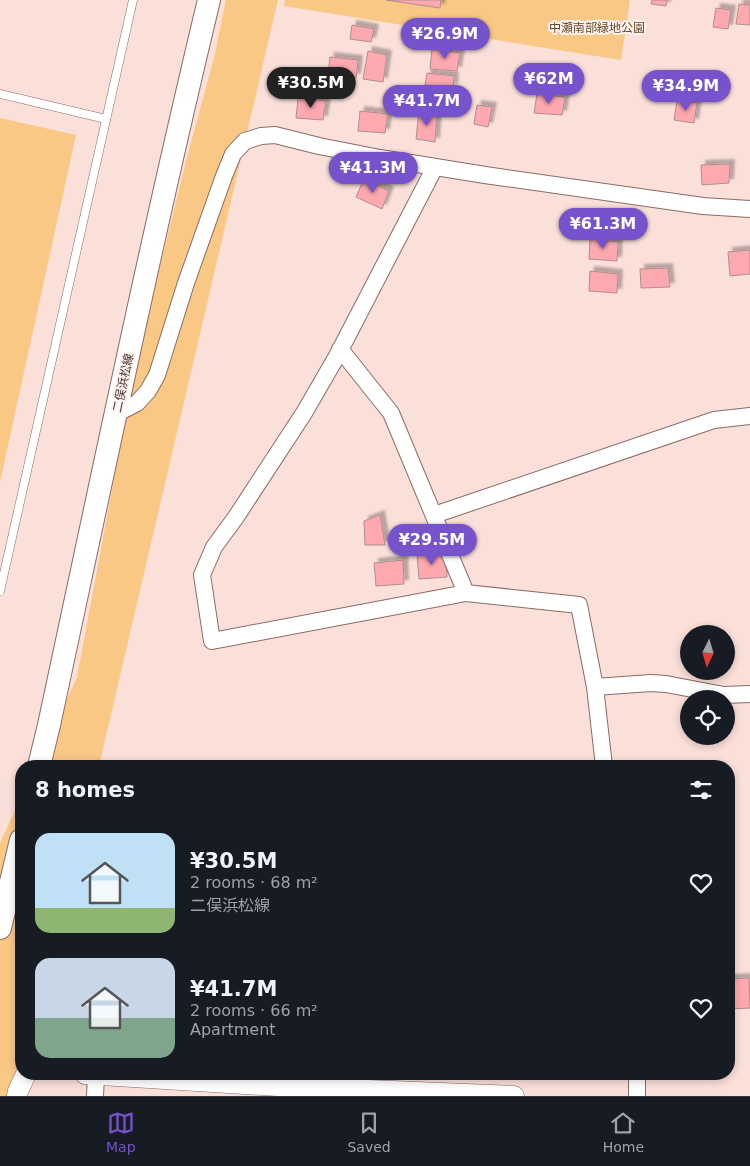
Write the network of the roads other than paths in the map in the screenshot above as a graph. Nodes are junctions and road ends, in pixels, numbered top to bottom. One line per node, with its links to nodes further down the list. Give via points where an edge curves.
1 (133, 0): 4 (lane)
2 (209, 0): 8 (main road, 二俣浜松線)
3 (0, 94): 4 (lane)
4 (106, 119): 11 (lane)
5 (435, 167): 6 (street); 7 (street); 8 (street, via 275,135 245,141 233,154 224,176 157,375 137,403)
6 (750, 210)
7 (340, 349): 10 (street, via 391,413); 12 (street, via 304,413 214,547 202,575 212,641)
8 (116, 414): 15 (main road, 二俣浜松線)
9 (750, 416): 10 (street, via 714,420)
10 (434, 515): 12 (street)
11 (0, 591)
12 (466, 593): 13 (street, via 579,605)
13 (595, 687): 14 (street, via 651,683 724,695); 16 (street)
14 (750, 694)
15 (40, 760)
16 (603, 760)
17 (15, 865): 18 (main road)
18 (0, 928)
19 (23, 1080): 23 (street)
20 (91, 1080): 24 (street)
21 (184, 1080): 25 (street)
22 (636, 1080): 26 (street)
23 (17, 1096)
24 (95, 1096)
25 (514, 1096)
26 (637, 1096)

